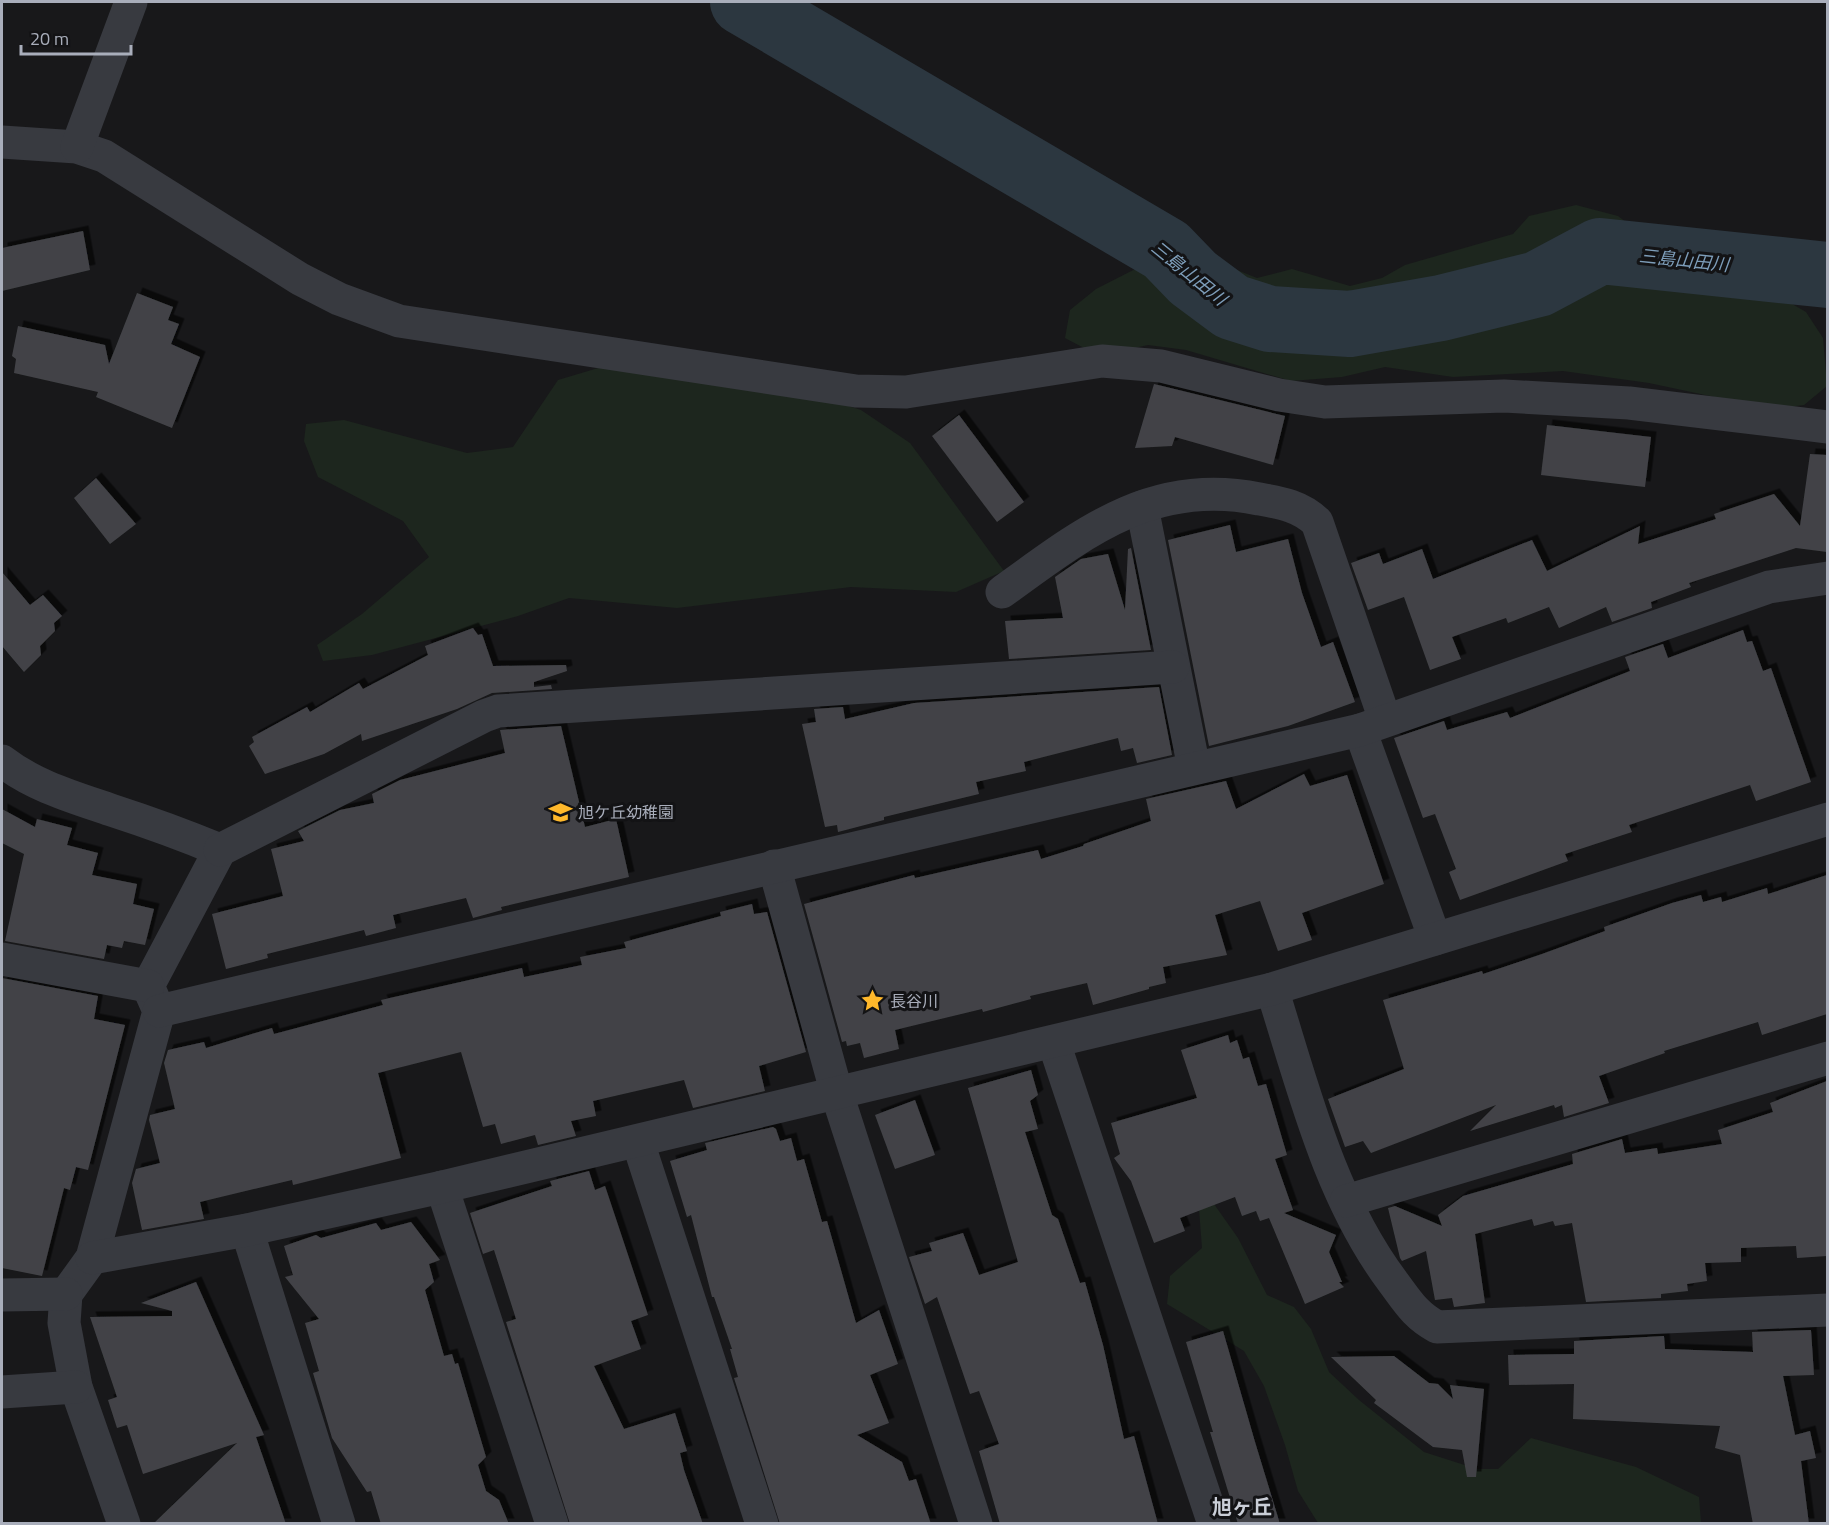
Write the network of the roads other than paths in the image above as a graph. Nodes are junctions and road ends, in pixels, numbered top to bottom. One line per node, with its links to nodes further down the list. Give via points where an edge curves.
1 (131, 2): 3 (street)
2 (2, 142): 3 (street)
3 (77, 147): 4 (street, via 104,156 150,183 300,279 339,299 399,321 856,392 906,392 1102,361 1161,366 1279,395 1325,402 1527,397 1629,403)
4 (1827, 427)
5 (1142, 507): 7 (street, via 1080,536); 8 (street); 9 (street, via 1191,493 1229,493 1289,505 1305,511 1317,522)
6 (1827, 578): 9 (street, via 1770,587)
7 (1002, 592)
8 (1173, 667): 11 (street); 13 (street, via 498,711)
9 (1373, 725): 11 (street); 15 (street)
10 (2, 761): 13 (street, via 50,788)
11 (1194, 768): 14 (street)
12 (1827, 819): 15 (street)
13 (220, 850): 18 (street)
14 (774, 867): 18 (street); 21 (street)
15 (1435, 939): 17 (street)
16 (2, 959): 18 (street)
17 (1272, 989): 19 (street); 24 (street, via 1325,1156)
18 (154, 999): 26 (street)
19 (1054, 1043): 21 (street); 37 (street)
20 (1827, 1058): 24 (street)
21 (837, 1094): 22 (street); 36 (street)
22 (638, 1142): 23 (street); 35 (street)
23 (442, 1187): 25 (street); 34 (street)
24 (1346, 1201): 29 (street, via 1387,1274 1418,1316 1437,1327)
25 (247, 1230): 26 (street); 33 (street)
26 (92, 1258): 27 (street)
27 (66, 1294): 28 (street); 30 (street, via 65,1339)
28 (2, 1295)
29 (1827, 1310)
30 (76, 1387): 31 (street); 32 (street)
31 (2, 1392)
32 (124, 1524)
33 (339, 1524)
34 (552, 1524)
35 (762, 1524)
36 (976, 1524)
37 (1214, 1524)

